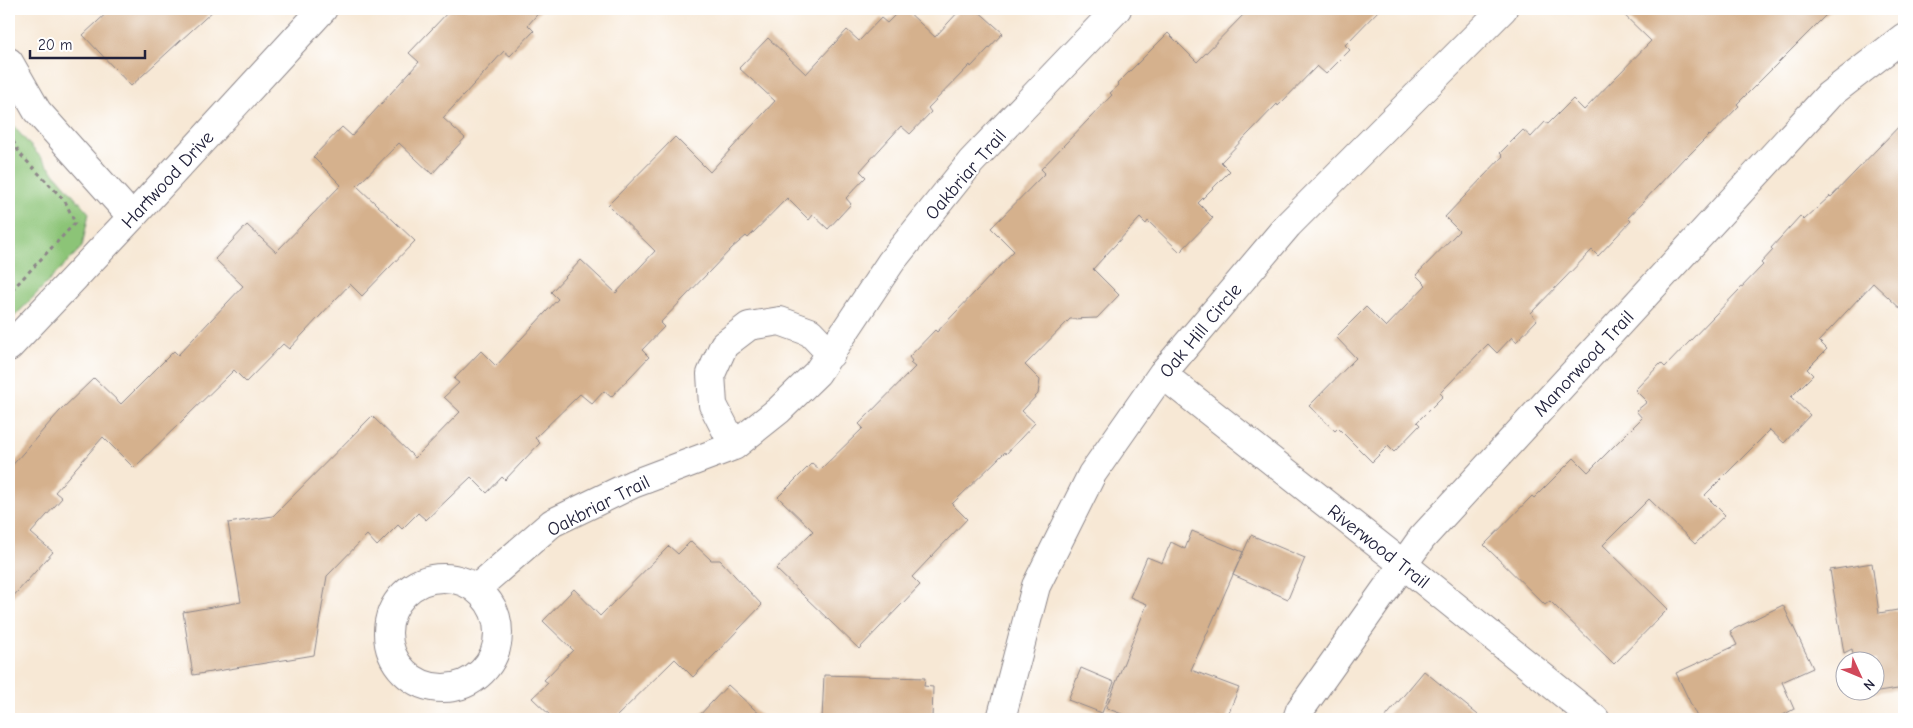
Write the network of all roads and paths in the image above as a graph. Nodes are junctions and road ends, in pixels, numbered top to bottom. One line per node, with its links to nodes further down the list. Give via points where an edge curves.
1 (323, 9): 7 (street, Hartwood Drive)
2 (1117, 9): 10 (street, Oakbriar Trail, via 971,162 891,262)
3 (1503, 9): 11 (street, Oak Hill Circle, via 1288,225)
4 (1904, 37): 13 (street, Manorwood Trail, via 1829,95 1422,538)
5 (9, 62): 7 (street, via 37,111)
6 (9, 134): 8 (path, via 20,154 65,201 75,223)
7 (132, 218): 9 (street, Hartwood Drive)
8 (9, 293)
9 (9, 346)
10 (830, 354): 12 (street, Oakbriar Trail, via 817,373); 12 (street, via 810,332 780,321 749,326 724,345 711,374 713,405)
11 (1162, 374): 13 (street, Riverwood Trail); 15 (street, Oak Hill Circle, via 1092,474 1036,586)
12 (734, 446): 14 (street, Oakbriar Trail, via 633,484 552,524)
13 (1404, 565): 16 (street, Manorwood Trail, via 1300,710); 17 (street, Riverwood Trail)
14 (477, 588): 14 (street, via 458,578 436,577 416,584 399,598 389,618 387,640 394,661 408,677 428,687 450,688 470,681 487,667 497,648 499,625 492,605)
15 (1001, 719)
16 (1298, 719)
17 (1595, 719)

